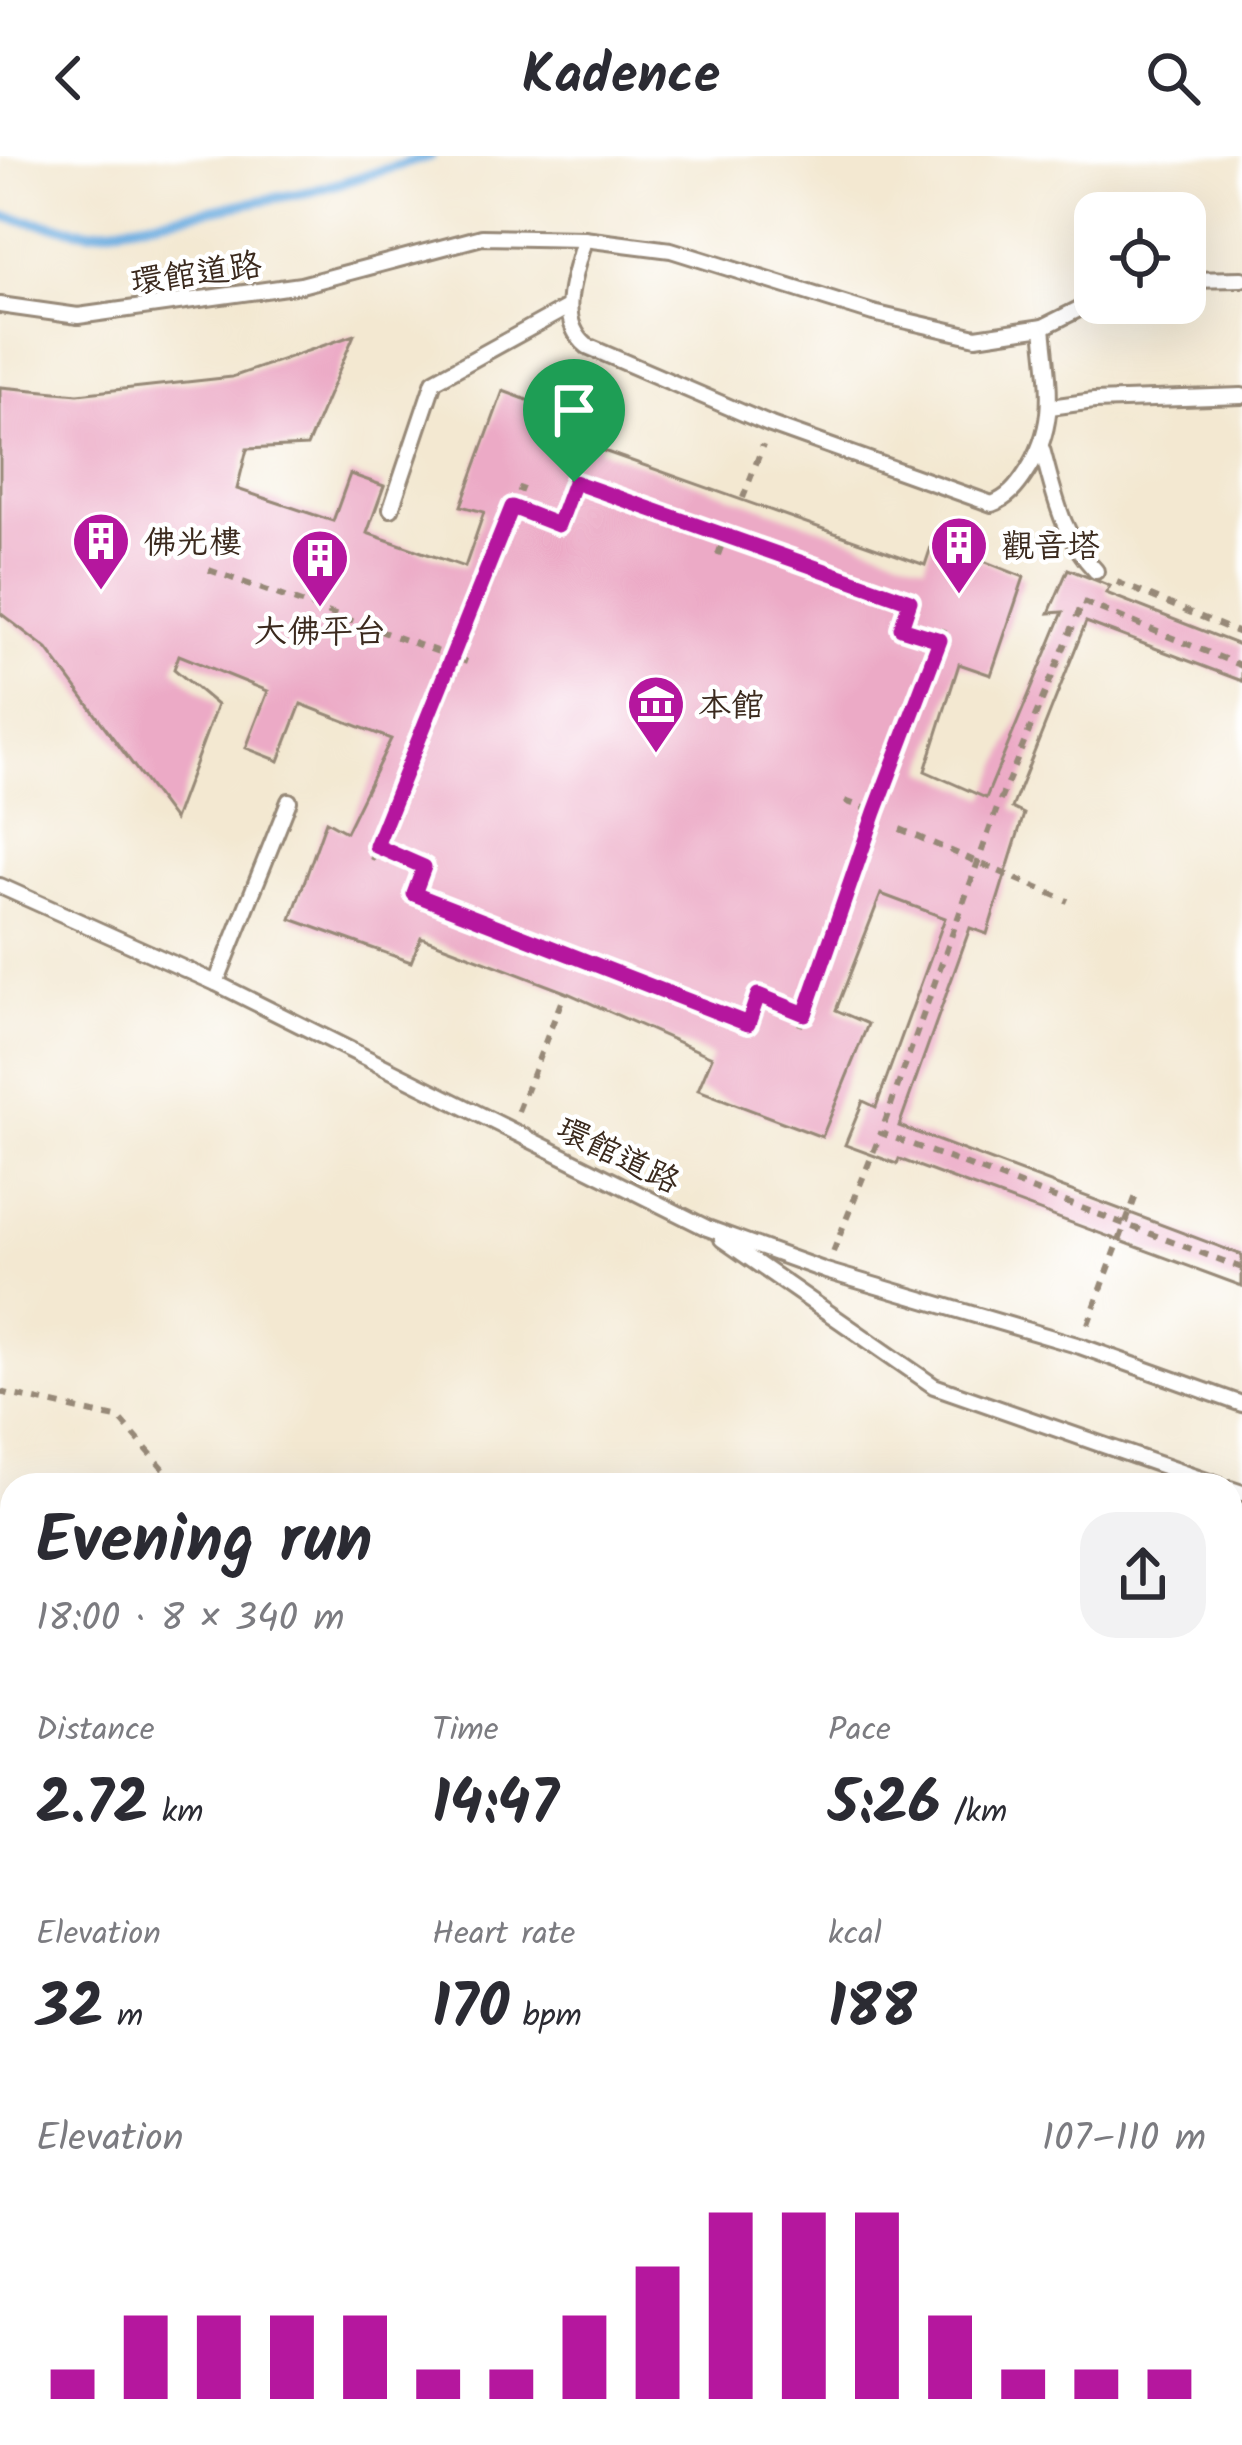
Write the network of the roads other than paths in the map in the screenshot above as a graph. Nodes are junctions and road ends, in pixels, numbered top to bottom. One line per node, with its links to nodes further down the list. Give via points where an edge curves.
1 (584, 239): 4 (lane, 環館道路, via 482,238 301,284 78,316); 5 (lane); 7 (lane, 環館道路, via 671,250 873,314 976,337)
2 (1206, 280): 3 (lane)
3 (1242, 280)
4 (0, 305)
5 (568, 307): 10 (lane, via 586,346 771,425 992,504 1018,485); 11 (lane, via 434,381)
6 (1074, 312): 7 (lane, 環館道路)
7 (1043, 327): 9 (lane)
8 (1242, 396): 9 (lane)
9 (1050, 407): 10 (lane)
10 (1042, 449): 12 (lane, via 1061,519)
11 (391, 509)
12 (1096, 571)
13 (289, 801): 15 (lane)
14 (0, 886): 15 (lane, 環館道路)
15 (216, 982): 16 (lane, 環館道路)
16 (707, 1228): 17 (lane, 環館道路); 18 (lane, via 934,1386)
17 (1242, 1404)
18 (1184, 1473)

